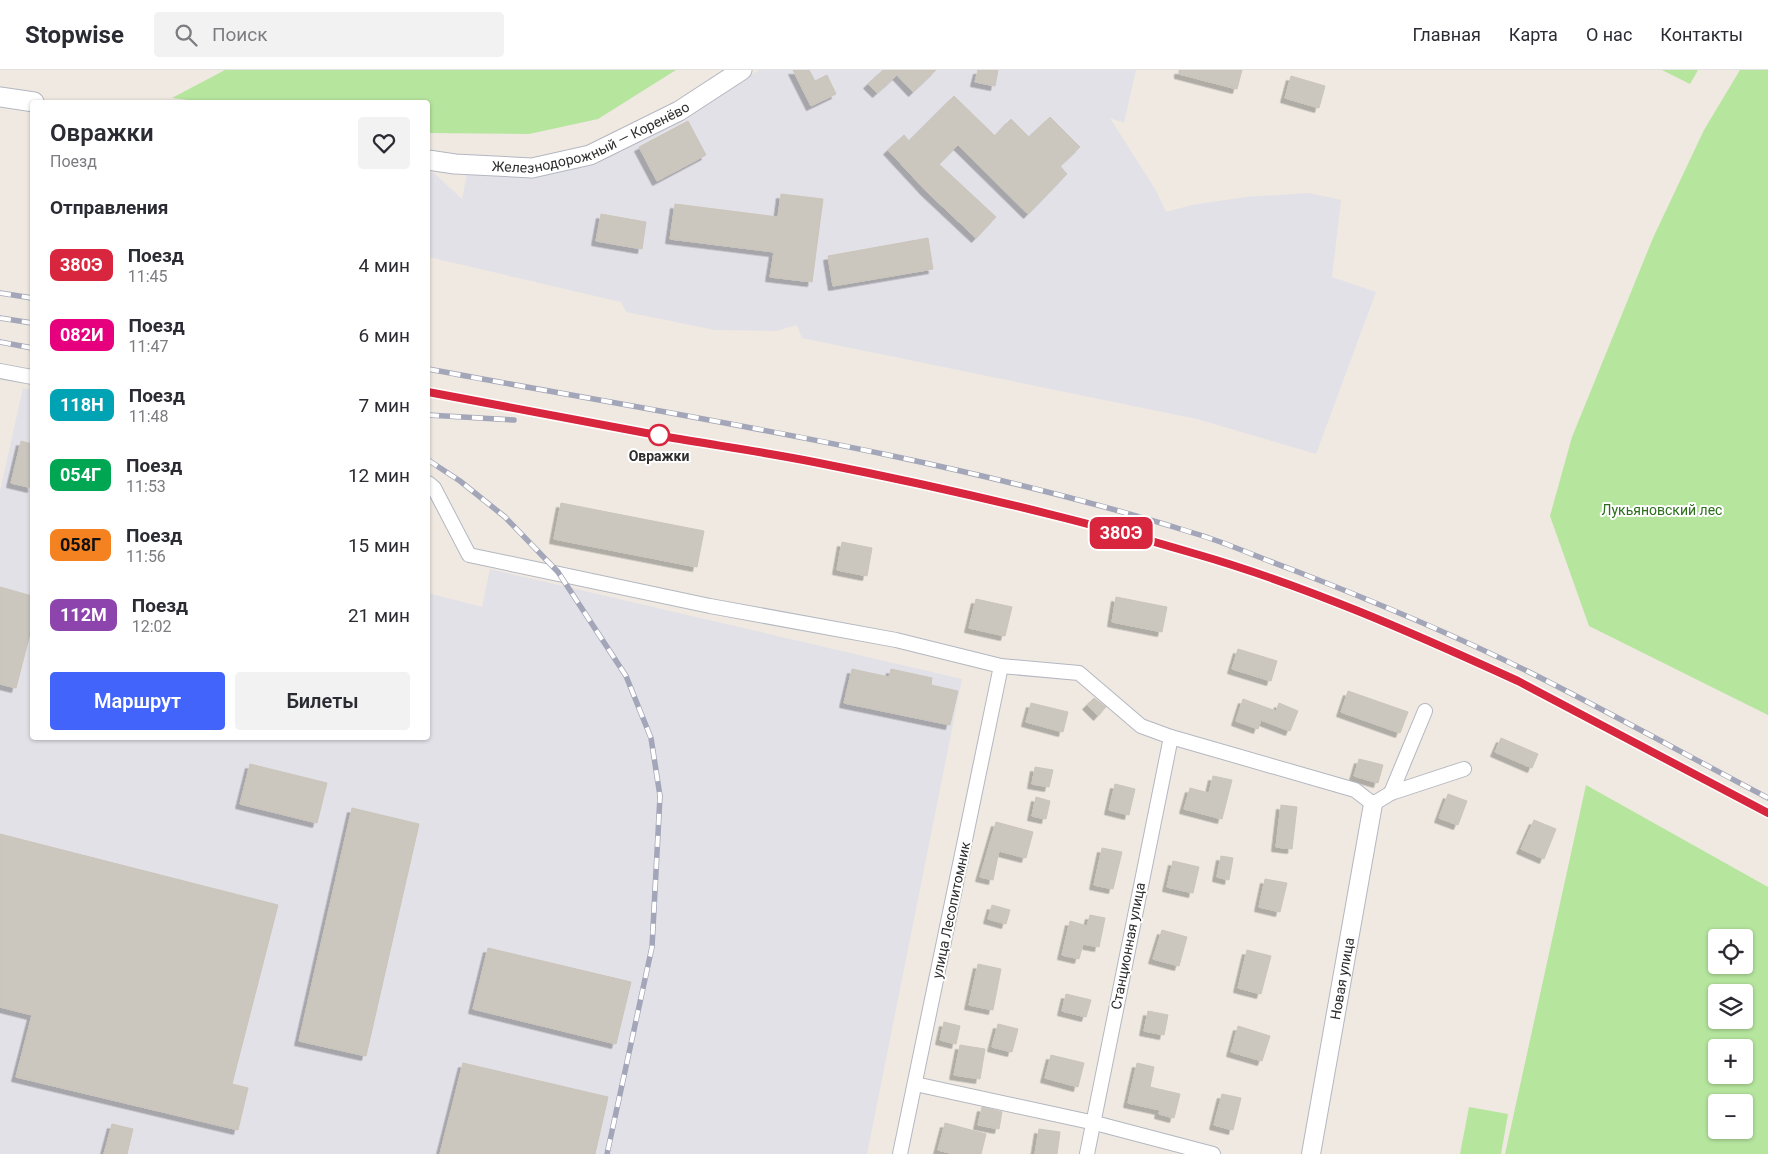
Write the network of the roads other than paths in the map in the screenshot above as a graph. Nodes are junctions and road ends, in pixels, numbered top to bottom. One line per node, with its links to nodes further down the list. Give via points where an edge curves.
1 (742, 70): 4 (main road, Железнодорожный — Коренёво, via 679,110 590,155 532,168)
2 (0, 97): 3 (main road)
3 (30, 101)
4 (430, 160)
5 (0, 371): 6 (street)
6 (30, 377)
7 (430, 485): 8 (street, via 469,554 710,606 896,640)
8 (1001, 666): 10 (street, via 1079,673 1141,726); 14 (street, улица Лесопитомник)
9 (1424, 712): 12 (street)
10 (1170, 737): 13 (street, via 1355,790); 15 (street, Станционная улица)
11 (1464, 769): 12 (street)
12 (1391, 793): 13 (street)
13 (1373, 804): 19 (street, Новая улица)
14 (915, 1084): 15 (street); 16 (street, улица Лесопитомник)
15 (1094, 1123): 17 (street, Станционная улица); 18 (street)
16 (900, 1154)
17 (1087, 1154)
18 (1212, 1154)
19 (1311, 1154)

